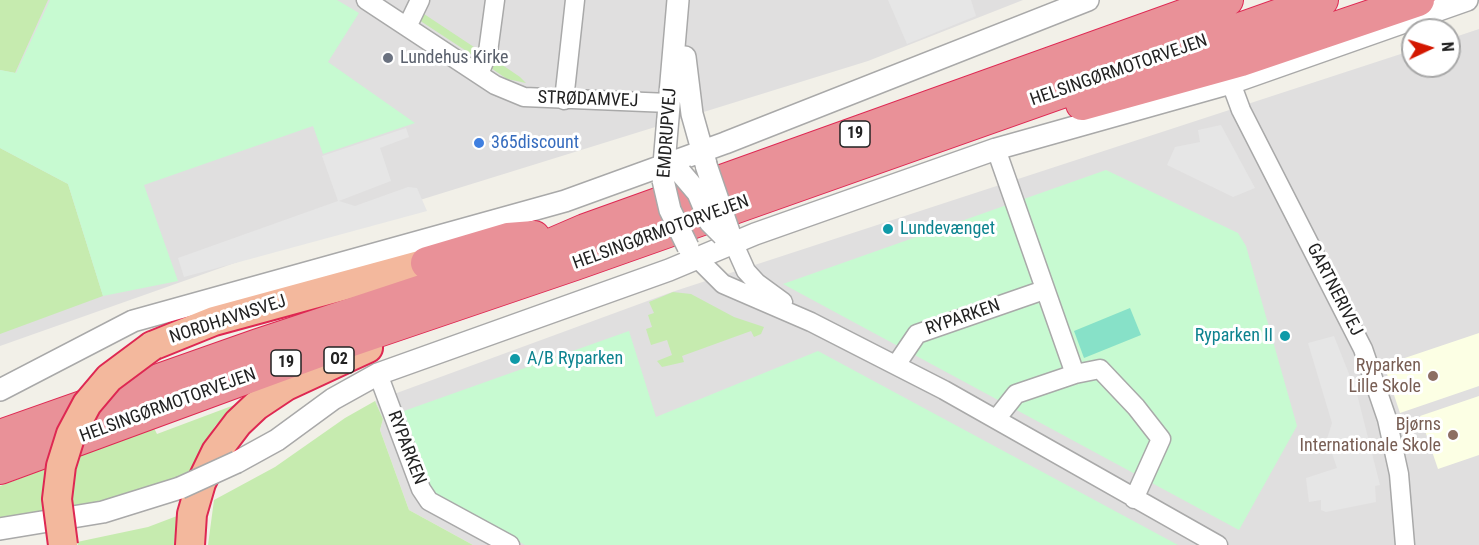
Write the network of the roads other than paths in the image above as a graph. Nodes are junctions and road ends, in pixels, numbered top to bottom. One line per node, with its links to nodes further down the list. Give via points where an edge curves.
1 (366, 0): 14 (street, STRØDAMVEJ)
2 (420, 0): 14 (street)
3 (495, 0): 17 (street, via 488,52)
4 (575, 0): 19 (street)
5 (678, 0): 20 (street, EMDRUPVEJ)
6 (692, 0): 21 (street, EMDRUPVEJ, via 684,64)
7 (1088, 0): 15 (street)
8 (1103, 0): 15 (street)
9 (1195, 0): 16 (highway)
10 (1227, 0): 16 (highway, HELSINGØRMOTORVEJEN / 19)
11 (1322, 0): 22 (highway, HELSINGØRMOTORVEJEN / 19)
12 (1418, 0): 22 (highway, via 1190,75 1091,102)
13 (1467, 0): 18 (street)
14 (407, 27): 17 (street, STRØDAMVEJ)
15 (999, 35): 24 (street)
16 (1124, 36): 26 (highway, HELSINGØRMOTORVEJEN / 19)
17 (479, 74): 19 (street, STRØDAMVEJ, via 524,97)
18 (1231, 83): 23 (street); 46 (street, GARTNERIVEJ, via 1241,110 1363,349 1387,419 1399,474)
19 (564, 100): 20 (street, STRØDAMVEJ)
20 (669, 103): 21 (street, STRØDAMVEJ); 25 (street, EMDRUPVEJ)
21 (692, 114): 24 (street, EMDRUPVEJ)
22 (929, 138): 30 (highway, HELSINGØRMOTORVEJEN / 19)
23 (996, 149): 27 (street); 31 (street)
24 (704, 158): 25 (street); 27 (street, EMDRUPVEJ, bridge)
25 (669, 173): 27 (street, bridge, via 698,193 710,222); 28 (street, EMDRUPVEJ, bridge, via 670,210); 36 (street, via 161,312 111,331)
26 (585, 230): 29 (highway, via 508,240); 38 (highway, HELSINGØRMOTORVEJEN / 19, via 513,261)
27 (728, 236): 28 (street); 32 (street, via 746,271 757,283)
28 (693, 253): 32 (street, via 723,284); 34 (street)
29 (426, 262): 42 (highway, NORDHAVNSVEJ, bridge, via 198,326 152,346 109,378 87,404 71,434 61,466 57,499)
30 (574, 264): 39 (highway, HELSINGØRMOTORVEJEN / 19, via 319,351); 43 (highway, O2, via 325,366 270,395 238,423 207,470 192,514)
31 (1044, 290): 33 (street, RYPARKEN, via 917,334); 35 (street)
32 (811, 322): 33 (street)
33 (896, 365): 37 (street)
34 (378, 374): 41 (street, bridge, via 333,399 276,440 180,488 103,512); 44 (street, RYPARKEN, via 429,501)
35 (1075, 374): 37 (street, via 1016,394); 40 (street, via 1100,369 1161,439)
36 (0, 390)
37 (997, 418): 40 (street)
38 (0, 436)
39 (0, 468)
40 (1134, 499): 45 (street)
41 (0, 529)
42 (63, 545)
43 (190, 545)
44 (510, 545)
45 (1218, 545)
46 (1406, 545)

